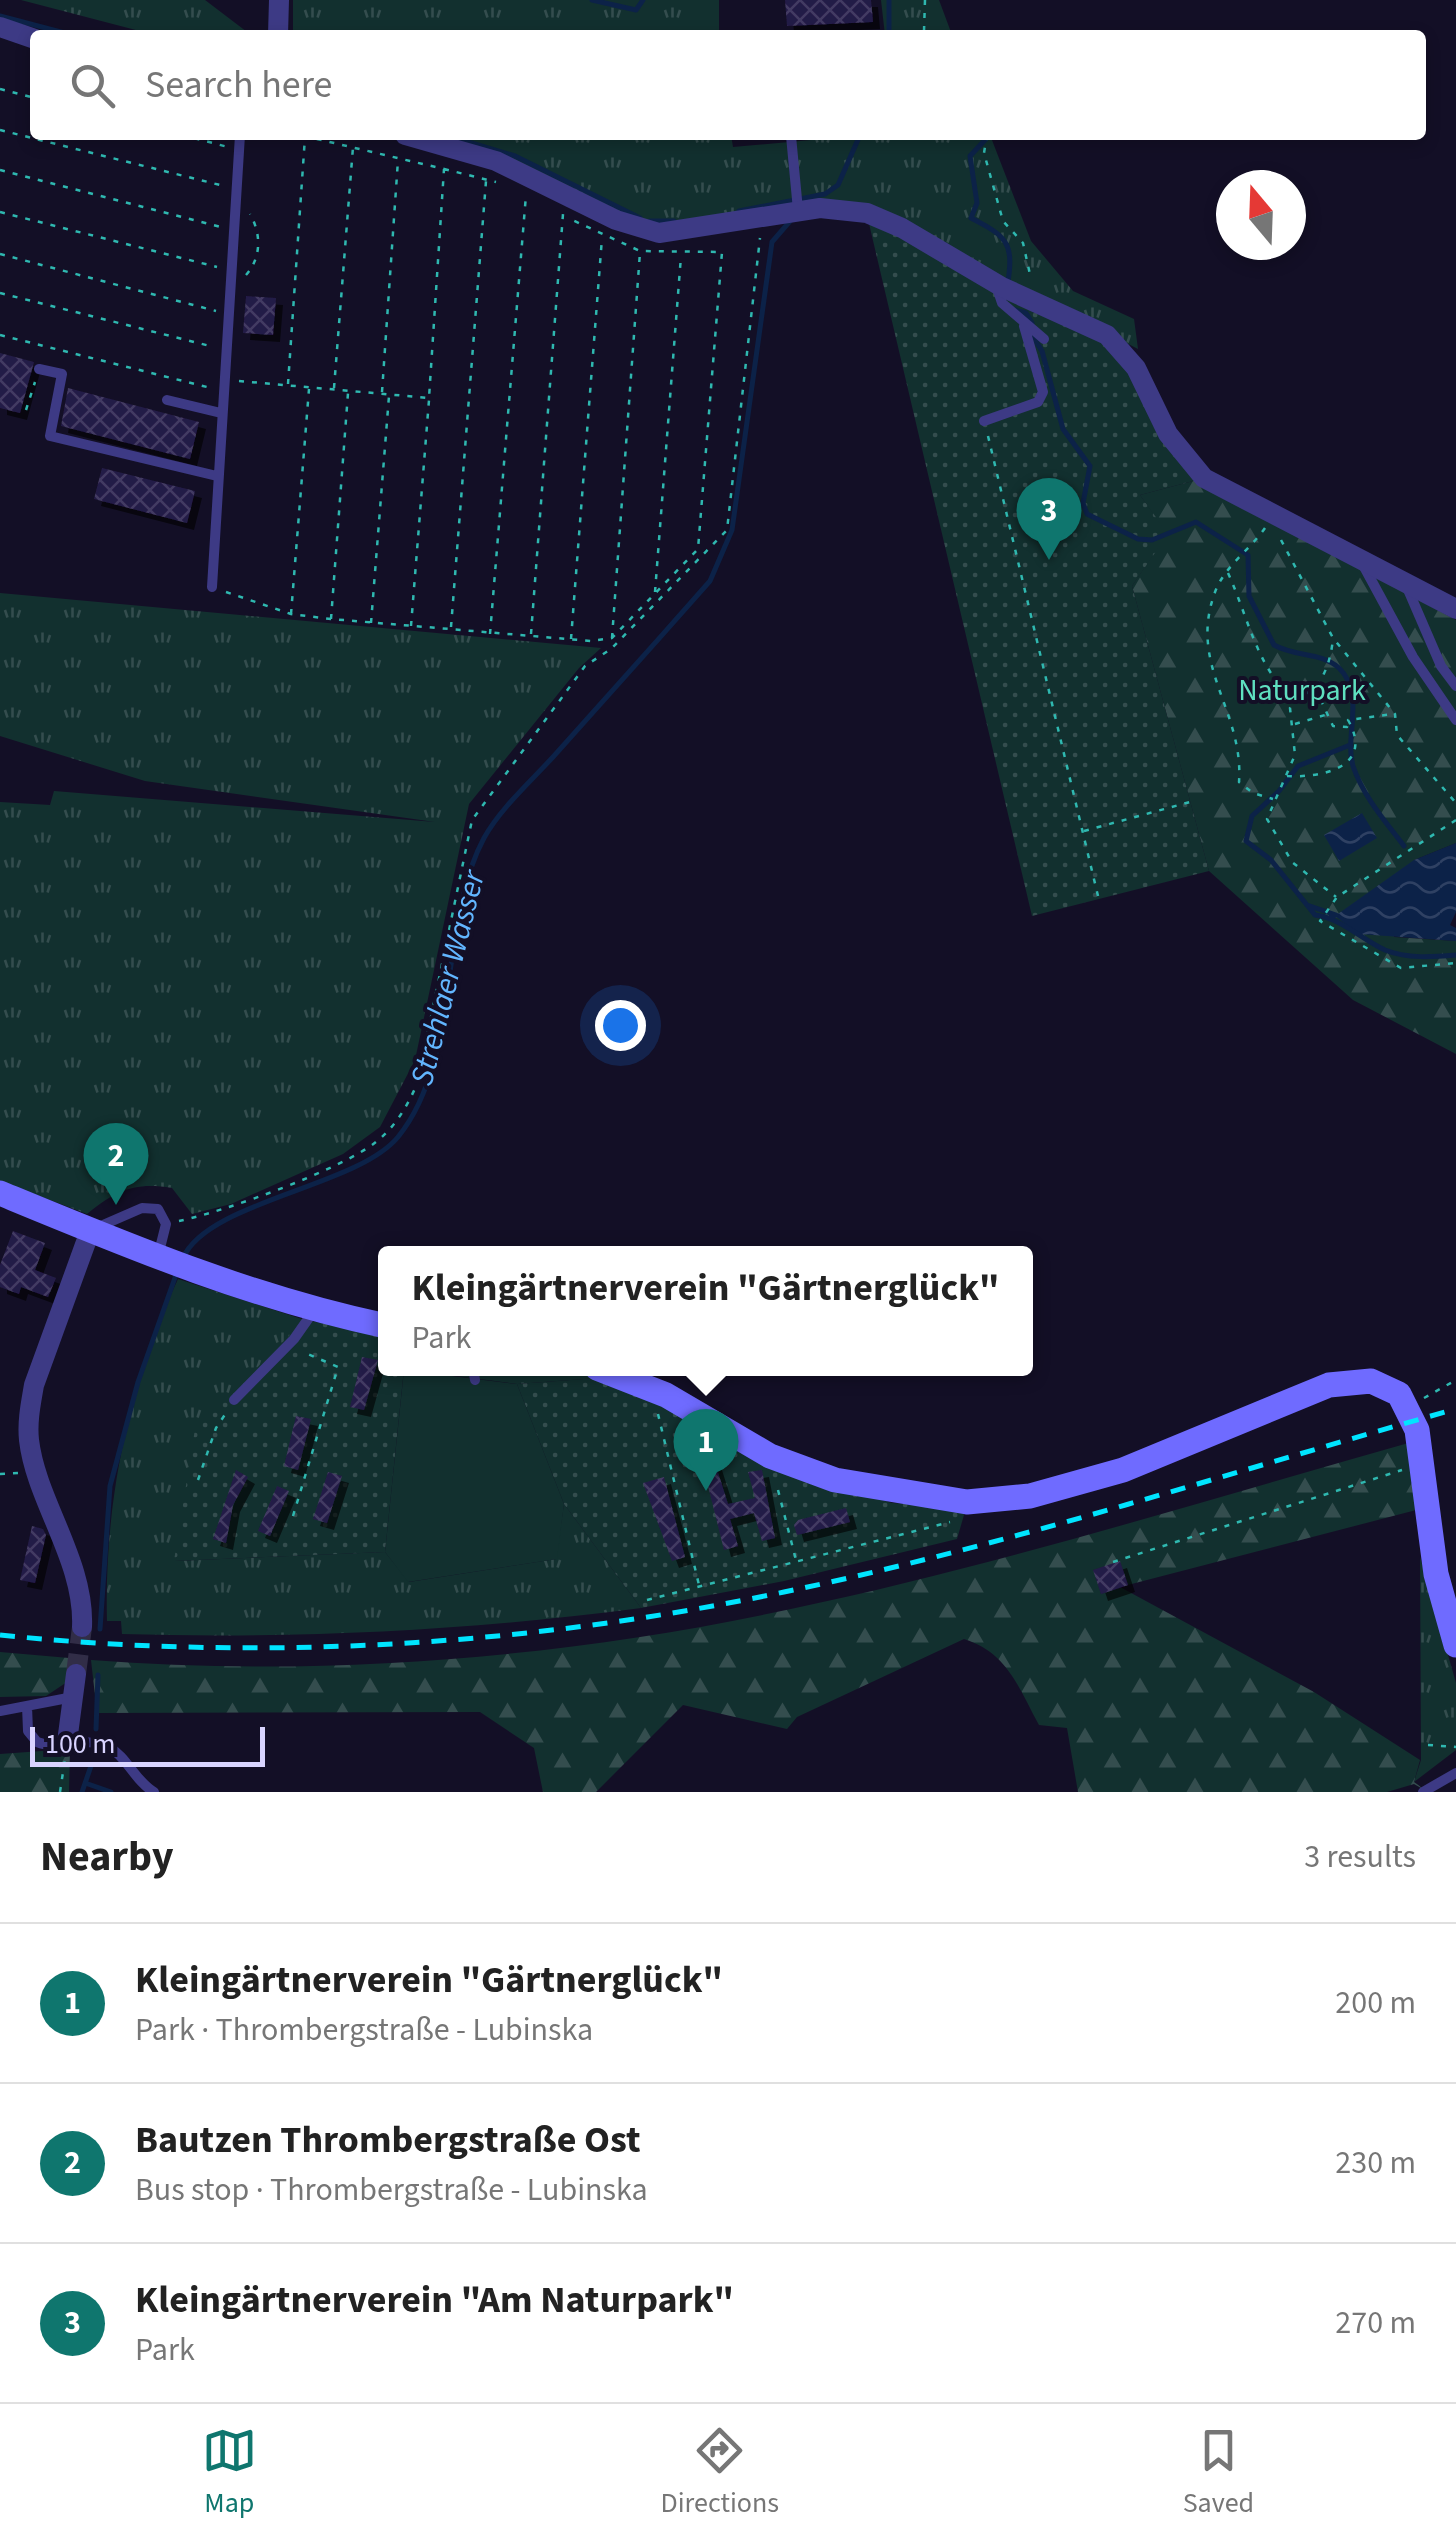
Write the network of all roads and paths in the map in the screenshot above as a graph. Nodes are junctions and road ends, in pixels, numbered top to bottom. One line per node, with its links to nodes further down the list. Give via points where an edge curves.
1 (278, 0): 4 (street)
2 (926, 0): 5 (path)
3 (0, 27): 6 (street)
4 (278, 30)
5 (924, 30)
6 (30, 36)
7 (0, 89): 8 (path)
8 (30, 97)
9 (0, 130): 10 (path)
10 (30, 138)
11 (36, 140): 26 (path)
12 (201, 140): 20 (path)
13 (240, 140): 20 (lane)
14 (303, 140): 45 (path)
15 (324, 140): 19 (path)
16 (423, 140): 25 (street, via 496,160)
17 (791, 140): 27 (lane)
18 (986, 140): 38 (path, via 1003,221 1023,243)
19 (353, 147): 21 (path); 47 (path)
20 (239, 150): 26 (lane)
21 (398, 159): 49 (path); 51 (path, via 444,169)
22 (0, 170): 30 (path)
23 (486, 179): 67 (path)
24 (526, 193): 68 (path)
25 (564, 194): 29 (street, via 659,233); 69 (path)
26 (235, 195): 30 (lane); 37 (path, via 259,231 256,264)
27 (797, 203): 29 (street); 38 (street, via 867,213)
28 (0, 212): 36 (path)
29 (762, 216): 91 (path, via 727,530 611,650 584,666 472,820 416,1084 404,1110 361,1152 210,1214)
30 (232, 230): 36 (lane)
31 (602, 237): 72 (path)
32 (640, 250): 70 (path)
33 (722, 252): 61 (path, via 698,549)
34 (0, 254): 40 (path)
35 (681, 254): 61 (path)
36 (229, 270): 37 (lane)
37 (228, 286): 40 (lane)
38 (1009, 290): 54 (lane, via 1002,303 1033,333 1043,392 1038,402); 56 (street, via 1107,335 1136,368 1168,434 1204,478)
39 (0, 293): 42 (path)
40 (228, 314): 42 (lane)
41 (0, 335): 44 (path)
42 (225, 350): 44 (lane)
43 (39, 369): 55 (lane, via 62,374 50,436)
44 (222, 385): 45 (path); 53 (lane)
45 (288, 386): 46 (path)
46 (309, 388): 47 (path); 63 (path)
47 (334, 390): 48 (path)
48 (348, 391): 49 (path); 64 (path)
49 (382, 394): 50 (path)
50 (390, 395): 51 (path); 65 (path)
51 (429, 398): 66 (path)
52 (167, 400): 53 (lane)
53 (221, 413): 55 (lane)
54 (984, 421): 86 (path)
55 (217, 476): 60 (lane)
56 (1265, 519): 57 (street); 58 (path); 71 (path, via 1287,545)
57 (1359, 557): 59 (street); 79 (lane)
58 (1227, 572): 75 (path, via 1257,655 1270,677); 82 (path, via 1214,594 1207,633 1213,680 1238,738 1240,782 1253,793)
59 (1404, 580): 62 (street); 73 (lane, via 1436,657)
60 (212, 587): 63 (path)
61 (655, 594): 70 (path)
62 (1456, 609)
63 (291, 614): 64 (path)
64 (331, 619): 65 (path)
65 (371, 623): 66 (path)
66 (411, 626): 67 (path)
67 (451, 628): 68 (path)
68 (490, 634): 69 (path)
69 (531, 636): 72 (path)
70 (612, 638): 72 (path)
71 (1333, 638): 74 (path, via 1332,660); 77 (path)
72 (571, 640)
73 (1456, 686)
74 (1316, 688): 75 (path); 76 (path)
75 (1298, 697): 80 (path, via 1290,708)
76 (1326, 714): 78 (path, via 1333,726 1347,727); 80 (path)
77 (1395, 714): 78 (path); 84 (path, via 1396,735 1410,756)
78 (1350, 719): 81 (path, via 1354,752 1338,770 1313,778)
79 (1456, 720)
80 (1292, 724): 81 (path, via 1295,756)
81 (1286, 776): 82 (path)
82 (1274, 796): 88 (path, via 1270,831 1292,862)
83 (1190, 802): 86 (path)
84 (1456, 803)
85 (1456, 820): 88 (path)
86 (1083, 832): 87 (path)
87 (1098, 896)
88 (1337, 898): 89 (path, via 1322,918 1354,943 1401,968)
89 (1456, 963)
90 (0, 1194): 92 (street)
91 (166, 1224): 92 (lane, via 158,1209 142,1208); 93 (lane)
92 (90, 1230): 93 (street); 111 (street, via 34,1385 29,1442 80,1598)
93 (171, 1262): 94 (street)
94 (314, 1311): 95 (street); 96 (lane)
95 (378, 1324)
96 (294, 1339): 99 (lane); 105 (path, via 307,1354 338,1367)
97 (617, 1376): 100 (street, via 666,1396 770,1456 835,1480 968,1502 1030,1496 1123,1470 1340,1382 1371,1381)
98 (1456, 1380): 100 (path, via 1436,1394)
99 (234, 1400): 103 (path)
100 (1405, 1401): 102 (street)
101 (658, 1414): 109 (path)
102 (1425, 1465): 108 (path); 112 (street, via 1436,1574)
103 (198, 1480)
104 (778, 1490): 107 (path)
105 (293, 1516)
106 (960, 1520): 107 (path)
107 (796, 1562): 109 (path)
108 (1113, 1562)
109 (699, 1587): 110 (path)
110 (647, 1600)
111 (82, 1627)
112 (1456, 1645)
113 (76, 1674): 114 (street)
114 (74, 1696): 115 (lane); 117 (street)
115 (27, 1706): 116 (lane); 117 (lane, via 32,1738 44,1745)
116 (0, 1711)
117 (68, 1742): 121 (path); 122 (lane, via 113,1749)
118 (1428, 1745): 119 (path)
119 (1456, 1746)
120 (1456, 1772): 123 (lane)
121 (60, 1792)
122 (154, 1792)
123 (1423, 1792)

